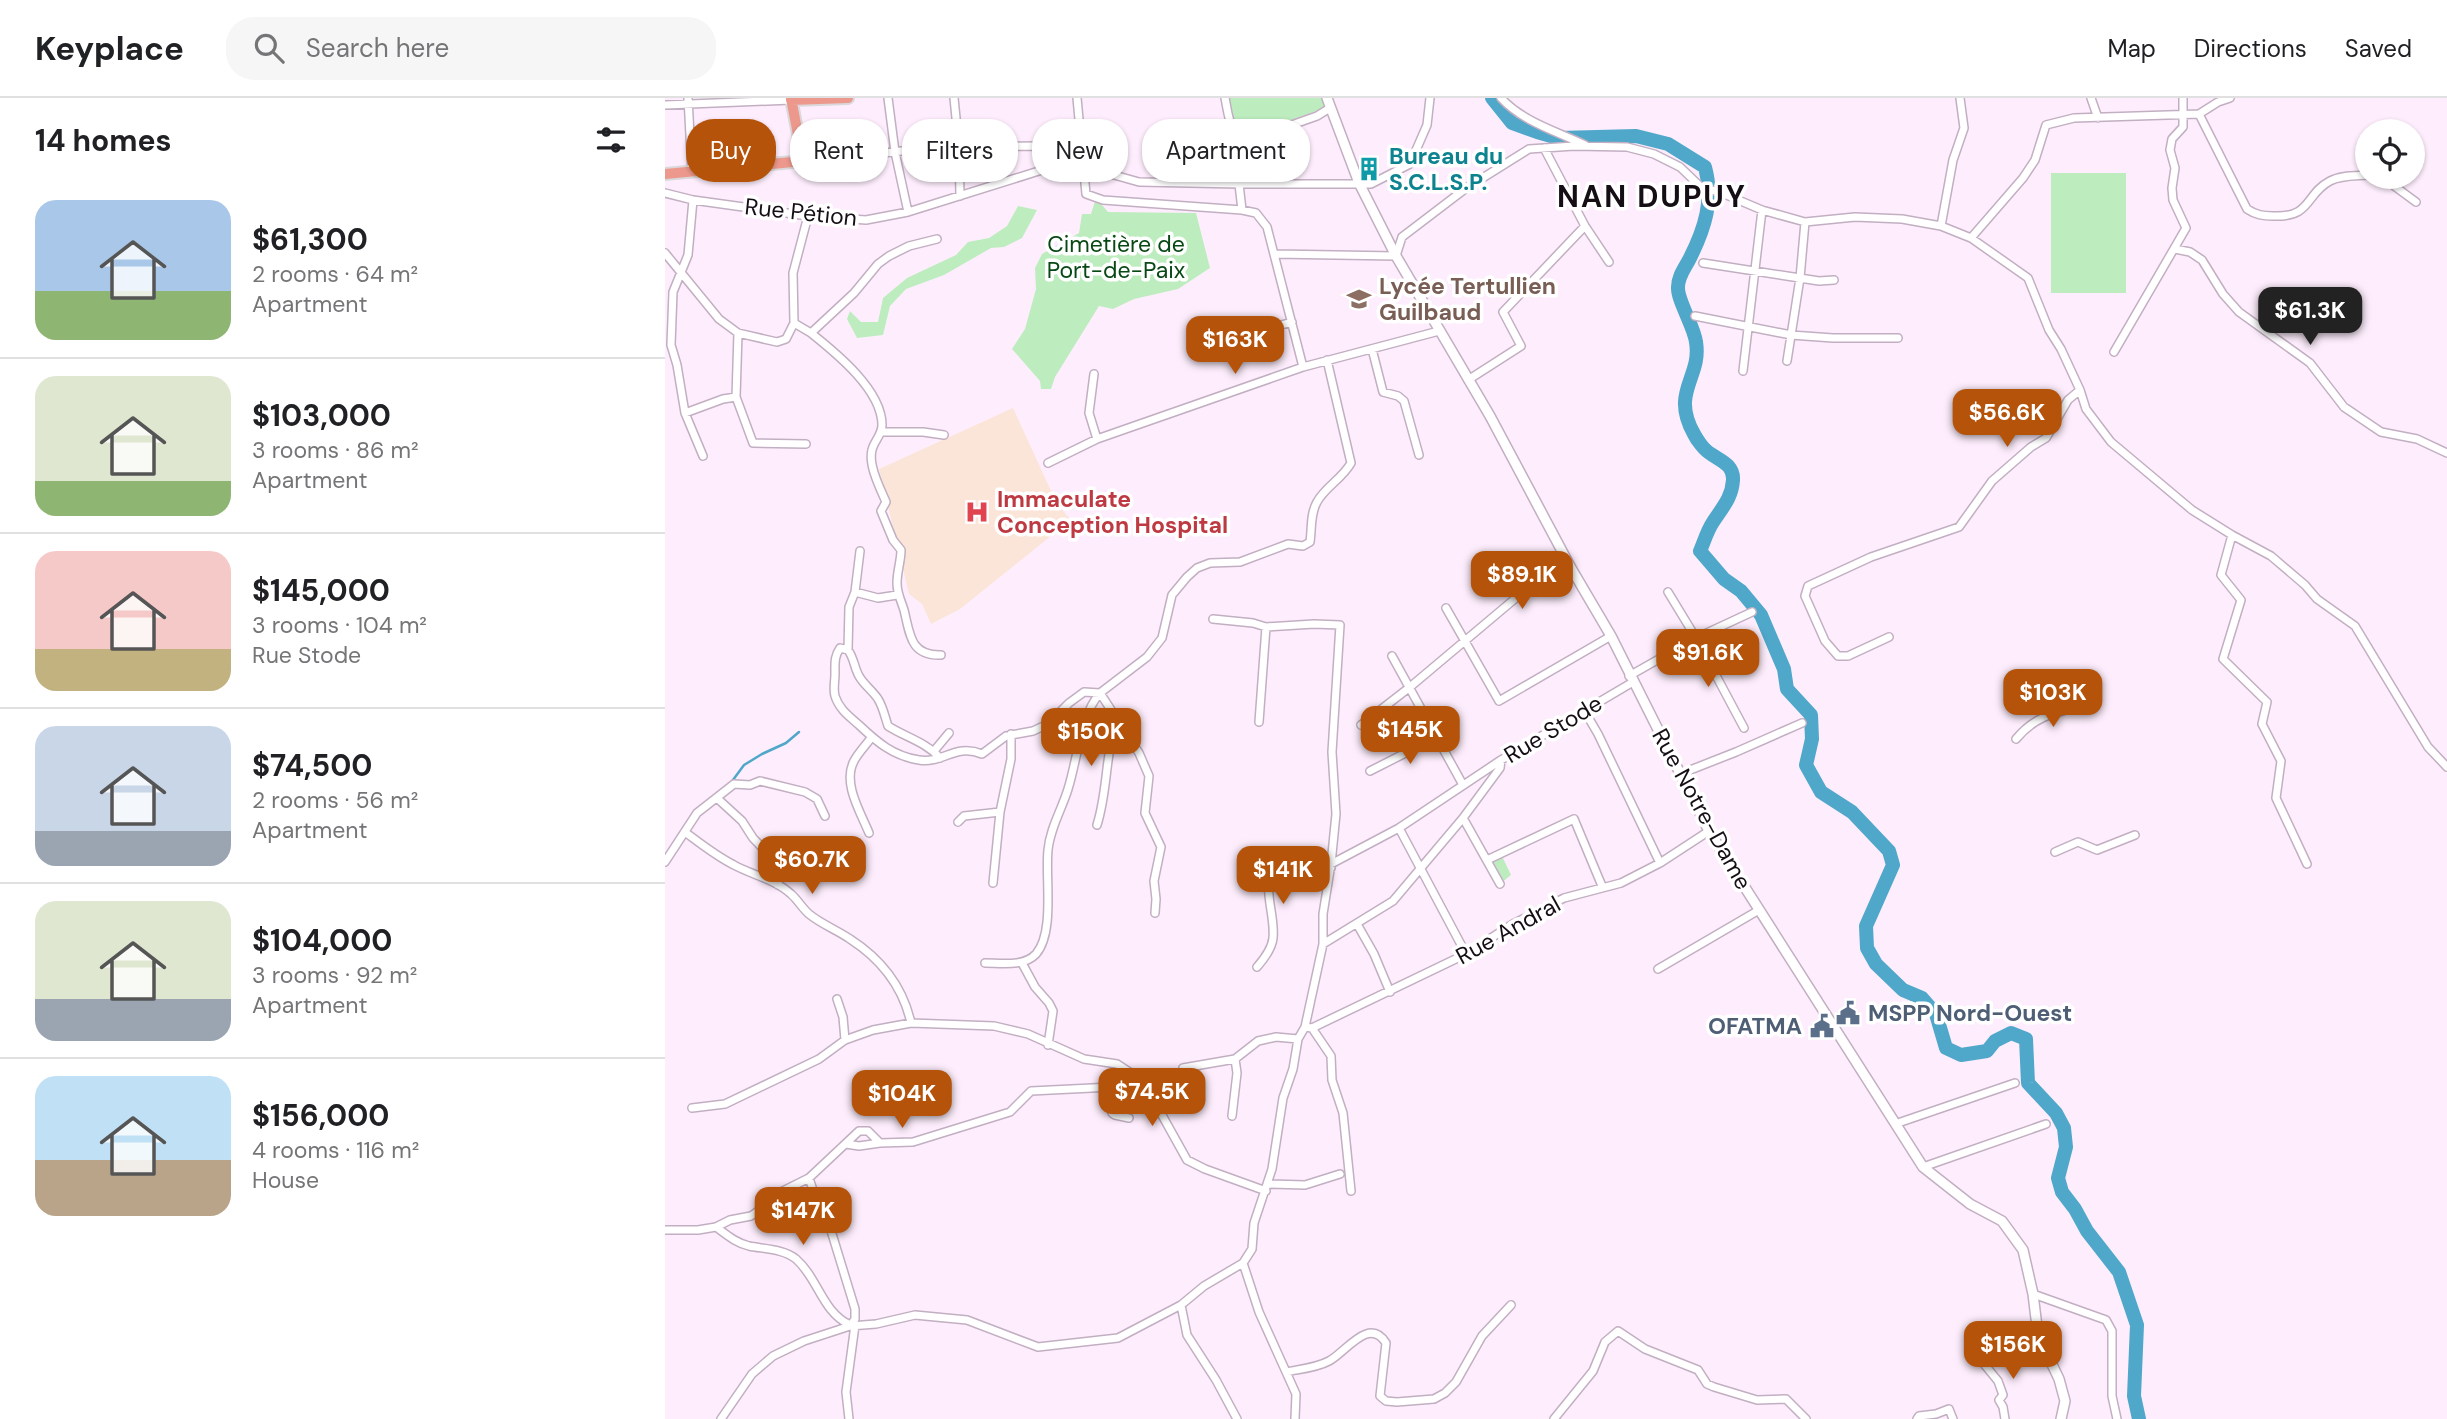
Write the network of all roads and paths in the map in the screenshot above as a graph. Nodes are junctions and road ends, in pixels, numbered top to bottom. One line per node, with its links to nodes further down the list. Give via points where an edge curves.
1 (848, 98): 13 (main road)
2 (888, 98): 27 (street)
3 (954, 98): 22 (street)
4 (1077, 98): 23 (street)
5 (1225, 98): 15 (street, via 1237,135 1252,139 1317,116)
6 (1430, 98): 36 (street, via 1427,125 1410,164 1371,184)
7 (1500, 98): 17 (street)
8 (1513, 98): 17 (street)
9 (1960, 98): 49 (street, via 1964,128)
10 (2091, 98): 20 (street)
11 (2183, 98): 19 (street)
12 (2230, 98): 18 (street)
13 (791, 99): 14 (street); 21 (main road)
14 (689, 102): 16 (street)
15 (1328, 103): 36 (street, Rue Notre-Dame)
16 (665, 105)
17 (1511, 109): 24 (street)
18 (2199, 114): 19 (street); 32 (street, via 2247,209 2261,216 2292,215 2329,181)
19 (2183, 116): 20 (street); 52 (street, via 2183,127 2169,143 2175,168 2173,200 2186,228)
20 (2098, 118): 50 (street, via 2046,125 2035,160)
21 (795, 119)
22 (956, 119)
23 (1079, 119)
24 (1588, 146): 25 (street); 44 (street, via 1627,147 1654,154 1680,167 1703,189)
25 (1545, 148): 48 (street); 55 (street, via 1529,149 1465,189 1402,237)
26 (902, 151): 27 (street)
27 (895, 152): 28 (street); 45 (street)
28 (888, 153)
29 (686, 173): 31 (main road)
30 (1032, 173): 40 (street, Rue Pétion)
31 (665, 174)
32 (2355, 176)
33 (1128, 179): 37 (street)
34 (960, 182): 40 (street)
35 (1085, 182): 43 (street, via 1086,194 1103,200)
36 (1359, 183): 37 (street); 55 (street, Rue Notre-Dame)
37 (1239, 184): 43 (street)
38 (2398, 189): 42 (street)
39 (665, 193): 41 (street, Rue Pétion)
40 (960, 196): 45 (street, Rue Pétion)
41 (693, 200): 46 (street, Rue Pétion); 59 (street)
42 (2416, 202)
43 (1242, 210): 54 (street, via 1256,213 1267,227)
44 (1762, 210): 47 (street); 58 (street)
45 (908, 212): 46 (street, Rue Pétion, via 866,220)
46 (808, 216): 64 (street, via 793,273)
47 (1805, 222): 49 (street, via 1854,217); 60 (street)
48 (1585, 226): 56 (street); 79 (street, via 1503,312 1521,346)
49 (1941, 226): 50 (street)
50 (1971, 238): 80 (street, via 2028,278)
51 (937, 239): 68 (street, via 909,246 878,264)
52 (2175, 249): 73 (street); 87 (street, via 2202,260 2239,312 2310,363 2344,407 2381,432 2417,439)
53 (665, 253): 59 (street)
54 (1275, 254): 55 (street); 63 (street)
55 (1396, 256): 66 (street, Rue Notre-Dame)
56 (1609, 262)
57 (1703, 263): 58 (street)
58 (1755, 271): 60 (street); 65 (street)
59 (682, 274): 67 (street, via 719,318); 82 (street, via 673,292 671,345)
60 (1800, 278): 61 (street); 69 (street)
61 (1834, 280)
62 (1695, 316): 65 (street)
63 (1292, 322): 71 (street); 76 (street)
64 (794, 323): 67 (street, via 782,341); 68 (street)
65 (1748, 328): 69 (street); 77 (street)
66 (1439, 331): 72 (street); 79 (street, Rue Notre-Dame)
67 (738, 332): 81 (street)
68 (811, 333): 83 (street, via 837,353 868,389 880,413)
69 (1791, 335): 70 (street); 75 (street)
70 (1898, 338)
71 (1216, 343)
72 (1372, 349): 74 (street); 88 (street, via 1383,392 1404,401)
73 (2114, 352)
74 (1327, 360): 76 (street); 110 (street, via 1351,463 1317,501 1310,542 1288,544 1240,562 1197,568 1172,595 1162,638 1147,657)
75 (1787, 361)
76 (1303, 367): 85 (street)
77 (1743, 371)
78 (1094, 374): 85 (street, via 1089,413)
79 (1468, 380): 93 (street, Rue Notre-Dame)
80 (2080, 390): 91 (street, via 2086,408 2111,442 2166,490); 102 (street, via 2068,400 2046,438 1992,481 1959,527 1871,557 1805,589 1825,641 1838,656 1848,656)
81 (736, 397): 82 (street); 86 (street, via 753,443)
82 (685, 413): 89 (street)
83 (881, 432): 84 (street); 96 (street, via 871,459 887,502 881,510 901,550)
84 (944, 435)
85 (1097, 439): 90 (street)
86 (806, 444)
87 (2447, 453)
88 (1419, 455)
89 (703, 456)
90 (1048, 463)
91 (2232, 536): 126 (street, via 2271,555 2317,599 2355,626 2428,747); 145 (street, via 2221,575 2241,600 2223,659 2267,702 2262,724 2281,761 2276,798)
92 (860, 551): 94 (street)
93 (1571, 568): 101 (street, Rue Notre-Dame); 104 (street, via 1517,597)
94 (855, 592): 96 (street, via 878,598); 105 (street, via 849,607)
95 (1668, 592): 103 (street)
96 (897, 595): 106 (street, via 918,649 929,656)
97 (1446, 608): 104 (street)
98 (1752, 612): 103 (street, Rue Stode)
99 (1213, 619): 100 (street)
100 (1266, 627): 114 (street); 146 (street, via 1340,625)
101 (1611, 636): 104 (street, via 1499,701); 108 (street, Rue Notre-Dame)
102 (1889, 636)
103 (1696, 638): 108 (street, Rue Stode); 117 (street)
104 (1464, 641): 109 (street)
105 (848, 650): 121 (street, via 840,648 835,655 834,694 841,709); 123 (street, via 865,686 882,706 888,726)
106 (941, 655)
107 (1392, 656): 109 (street)
108 (1631, 679): 112 (street, Rue Stode); 128 (street, Rue Notre-Dame)
109 (1410, 687): 116 (street); 120 (street)
110 (1100, 693): 113 (street); 119 (street, via 1084,692 1048,724); 157 (street, via 1087,715 1048,847 1045,937 1037,953)
111 (2082, 706): 122 (street, via 2039,718)
112 (1584, 710): 125 (street, Rue Stode); 144 (street)
113 (1116, 720): 135 (street); 153 (street, via 1149,776 1145,813 1161,847 1154,881)
114 (1259, 722)
115 (1802, 723): 128 (street)
116 (1361, 725)
117 (1744, 728)
118 (949, 733): 123 (street)
119 (1011, 734): 124 (street, via 982,754 970,749); 131 (street)
120 (1437, 737): 127 (street); 129 (street)
121 (871, 738): 124 (street, via 908,758); 139 (street, via 854,760 851,777)
122 (2016, 739)
123 (934, 751): 124 (street)
124 (940, 758)
125 (1501, 760): 129 (street, Rue Stode); 133 (street, via 1500,768)
126 (2447, 767)
127 (1370, 771)
128 (1679, 774): 137 (street, Rue Notre-Dame)
129 (1463, 785): 136 (street, Rue Stode)
130 (717, 799): 132 (street, via 734,784 760,781 805,792 817,799); 138 (street, via 697,813); 150 (street, via 779,865)
131 (1000, 812): 134 (street, via 964,816); 148 (street)
132 (825, 816)
133 (1463, 818): 142 (street); 147 (street)
134 (958, 822)
135 (1097, 825)
136 (1399, 828): 146 (street, Rue Stode); 147 (street)
137 (1709, 831): 144 (street, Rue Andral); 152 (street, Rue Notre-Dame)
138 (685, 832): 143 (street); 150 (street, via 737,867)
139 (869, 833)
140 (2135, 835): 141 (street, via 2097,850 2078,842)
141 (2055, 852)
142 (1487, 860): 149 (street); 151 (street, via 1574,819)
143 (665, 862)
144 (1660, 863): 151 (street, Rue Andral, via 1621,883)
145 (2307, 864)
146 (1331, 866): 155 (street); 159 (street, via 1287,857 1277,861 1270,874 1268,900 1273,940)
147 (1420, 869): 154 (street, via 1393,901); 156 (street)
148 (993, 883)
149 (1500, 884)
150 (778, 885): 163 (street, via 808,913 851,939 883,966 903,997)
151 (1602, 886): 156 (street, Rue Andral, via 1564,898)
152 (1759, 910): 160 (street); 176 (street, Rue Notre-Dame)
153 (1155, 913)
154 (1357, 924): 155 (street); 161 (street)
155 (1323, 944): 164 (street)
156 (1466, 954): 161 (street, Rue Andral)
157 (1021, 962): 158 (street); 167 (street, via 1052,1011)
158 (985, 963)
159 (1257, 967)
160 (1658, 969)
161 (1390, 992): 164 (street, Rue Andral)
162 (837, 999): 166 (street)
163 (911, 1023): 166 (street); 167 (street, via 1010,1029)
164 (1309, 1027): 165 (street); 184 (street, via 1331,1056)
165 (1298, 1039): 168 (street, via 1258,1041); 183 (street)
166 (845, 1040): 173 (street, via 819,1059 725,1104)
167 (1048, 1045): 170 (street)
168 (1235, 1059): 169 (street); 174 (street)
169 (1184, 1068)
170 (1125, 1069): 172 (street); 183 (street, via 1143,1081 1187,1160)
171 (2015, 1083): 176 (street)
172 (1112, 1087): 175 (street, via 1112,1113); 178 (street, via 1031,1091 1010,1112 913,1142)
173 (692, 1108)
174 (1233, 1116)
175 (1129, 1118)
176 (1895, 1124): 180 (street, Rue Notre-Dame)
177 (2046, 1124): 180 (street)
178 (880, 1143): 179 (street); 179 (street, via 863,1130)
179 (846, 1144): 182 (street)
180 (1926, 1169): 188 (street, Rue Notre-Dame, via 2010,1229 2023,1250)
181 (1340, 1174): 183 (street, via 1305,1185)
182 (809, 1178): 185 (street, via 773,1196 751,1216); 191 (street, via 829,1224 855,1309)
183 (1266, 1187): 187 (street, via 1254,1223 1252,1249)
184 (1351, 1191)
185 (716, 1227): 186 (street); 191 (street, via 746,1245 793,1257 839,1321)
186 (665, 1230)
187 (1243, 1263): 189 (street); 193 (street)
188 (2033, 1294): 203 (street, Rue Notre-Dame, via 2038,1335 2065,1401); 204 (street, via 2106,1320 2112,1331 2112,1396)
189 (1181, 1305): 191 (street, via 1118,1338 1038,1347 967,1320 915,1315); 196 (street, via 1187,1335)
190 (1511, 1305): 193 (street, via 1482,1336 1456,1382 1434,1399 1397,1402 1380,1396 1386,1343 1372,1332 1362,1334 1326,1363)
191 (852, 1326): 194 (street, via 773,1356 752,1374); 195 (street, via 846,1392)
192 (1980, 1359): 202 (street, via 1998,1381)
193 (1286, 1372): 197 (street, via 1296,1394)
194 (721, 1419)
195 (849, 1419)
196 (1237, 1419)
197 (1295, 1419)
198 (1554, 1419): 199 (street, via 1594,1371 1605,1342 1618,1331 1652,1353 1699,1370 1713,1387 1756,1400 1786,1399)
199 (1806, 1419)
200 (1917, 1419): 201 (street, via 1949,1409)
201 (1953, 1419)
202 (2004, 1419)
203 (2061, 1419)
204 (2117, 1419)

